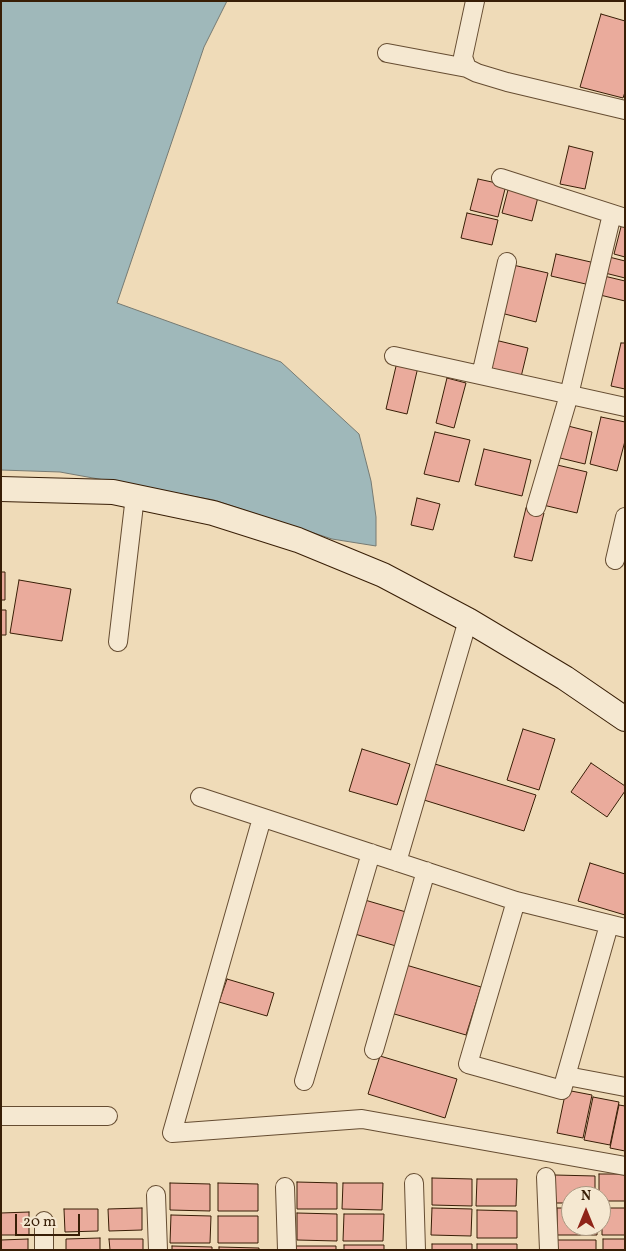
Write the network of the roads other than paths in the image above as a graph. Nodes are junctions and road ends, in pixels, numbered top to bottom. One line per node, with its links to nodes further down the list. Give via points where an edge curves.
1 (475, 1): 3 (street, via 463,57)
2 (387, 54): 3 (street)
3 (467, 68): 4 (street, via 499,80)
4 (625, 110)
5 (501, 178): 6 (street)
6 (618, 216): 10 (street)
7 (507, 262): 9 (street)
8 (394, 356): 9 (street)
9 (481, 375): 10 (street)
10 (569, 395): 11 (street); 14 (street)
11 (625, 408)
12 (1, 489): 13 (main road, via 113,492)
13 (136, 496): 17 (main road, via 213,513 298,540 383,575); 18 (street)
14 (536, 506)
15 (625, 516): 16 (street)
16 (615, 560)
17 (468, 620): 19 (main road, via 565,678); 23 (street)
18 (118, 642)
19 (625, 719)
20 (200, 797): 21 (street)
21 (262, 818): 22 (street); 33 (street, via 172,1133 362,1119)
22 (371, 853): 23 (street); 29 (street)
23 (397, 862): 24 (street)
24 (426, 871): 25 (street); 27 (street)
25 (516, 901): 26 (street); 28 (street, via 468,1064 562,1090)
26 (617, 926): 28 (street)
27 (374, 1050)
28 (567, 1076): 30 (street)
29 (304, 1081)
30 (625, 1087)
31 (1, 1116): 32 (street)
32 (108, 1116)
33 (625, 1166)
34 (546, 1177): 43 (street)
35 (414, 1183): 42 (street)
36 (285, 1187): 41 (street)
37 (156, 1195): 40 (street)
38 (44, 1221): 39 (street)
39 (44, 1250)
40 (158, 1250)
41 (287, 1250)
42 (416, 1250)
43 (549, 1250)

